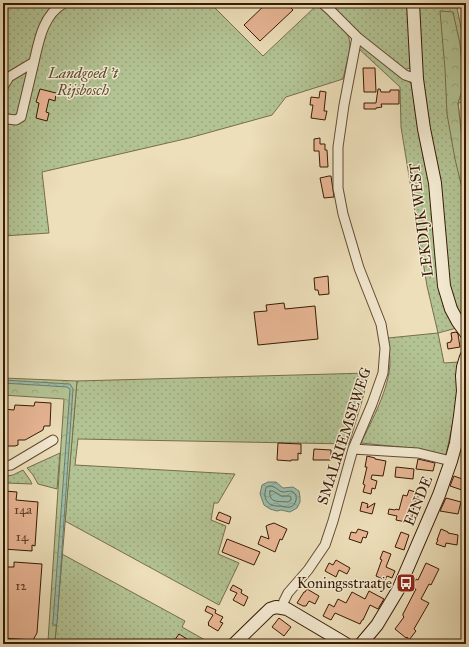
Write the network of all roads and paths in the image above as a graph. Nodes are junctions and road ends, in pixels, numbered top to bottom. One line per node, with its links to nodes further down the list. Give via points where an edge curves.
1 (64, 3): 6 (street, via 46,22)
2 (322, 3): 4 (street)
3 (413, 3): 8 (street, LEKDIJK WEST)
4 (333, 7): 5 (street)
5 (357, 37): 8 (street, via 405,75); 15 (street, SMALRIEMSEWEG, via 338,147 338,188 343,214 360,268 381,324 385,348 383,373)
6 (34, 62): 7 (street); 9 (street)
7 (18, 72): 9 (street); 10 (street, via 9,77)
8 (417, 79): 12 (street, LEKDIJK WEST, via 435,183 444,286 451,309)
9 (29, 80): 11 (street, via 20,117 16,120)
10 (3, 87)
11 (3, 116)
12 (466, 333)
13 (466, 357): 16 (street, EINDE, via 462,376 460,416)
14 (53, 440): 17 (street, via 11,465)
15 (353, 449): 16 (street, via 418,453); 18 (street, SMALRIEMSEWEG, via 325,545 288,593)
16 (451, 461): 21 (street, EINDE, via 440,495 398,590 377,625)
17 (3, 466)
18 (282, 608): 19 (street, via 270,609); 20 (street)
19 (234, 644)
20 (346, 644)
21 (361, 644)

